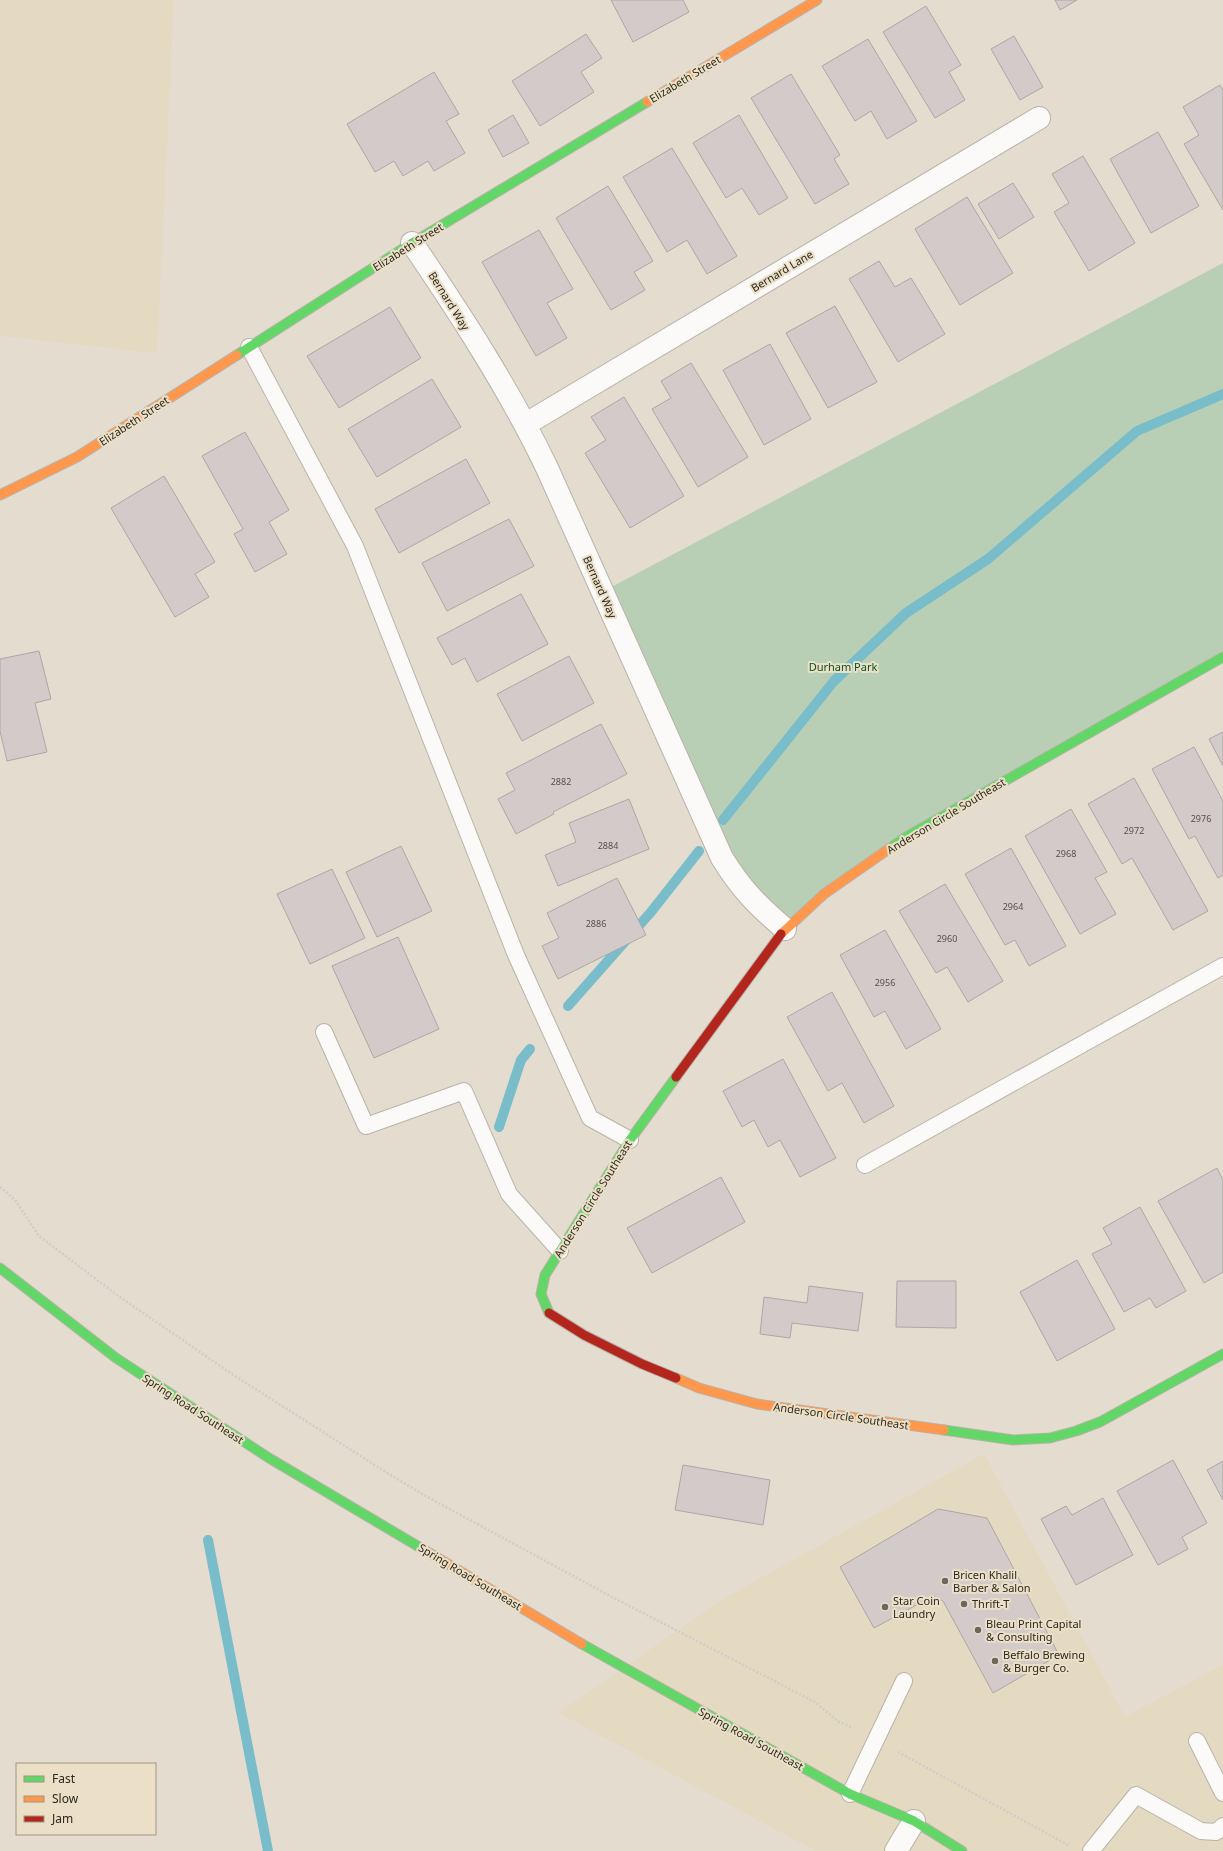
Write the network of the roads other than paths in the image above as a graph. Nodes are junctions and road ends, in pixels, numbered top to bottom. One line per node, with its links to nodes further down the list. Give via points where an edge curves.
1 (817, 0): 3 (street, Elizabeth Street)
2 (1038, 118): 5 (street, Bernard Lane)
3 (412, 243): 4 (street, Elizabeth Street); 5 (street, Bernard Way)
4 (249, 347): 6 (street, Elizabeth Street, via 78,457); 11 (lane, via 355,546 516,955 590,1118)
5 (526, 424): 8 (street, Bernard Way, via 722,858 737,883 755,904)
6 (0, 495)
7 (1223, 657): 8 (street, Anderson Circle Southeast, via 906,837 824,894)
8 (785, 930): 11 (street, Anderson Circle Southeast)
9 (1223, 966): 12 (lane)
10 (324, 1032): 13 (lane, via 366,1126 464,1091 509,1194)
11 (630, 1140): 13 (street, Anderson Circle Southeast)
12 (865, 1165)
13 (560, 1251): 15 (street, Anderson Circle Southeast, via 546,1275 540,1294 549,1314 642,1364 699,1388 757,1404 1013,1440 1050,1438 1100,1422)
14 (0, 1268): 19 (street, Spring Road Southeast, via 116,1358 269,1458 570,1637)
15 (1223, 1354)
16 (904, 1681): 19 (lane)
17 (1197, 1741): 18 (lane)
18 (1223, 1793)
19 (850, 1794): 20 (street, Spring Road Southeast)
20 (914, 1821): 22 (street, Spring Road Southeast); 23 (street)
21 (1223, 1826): 24 (lane, via 1216,1832 1201,1831 1136,1795)
22 (952, 1849)
23 (896, 1851)
24 (1091, 1851)

